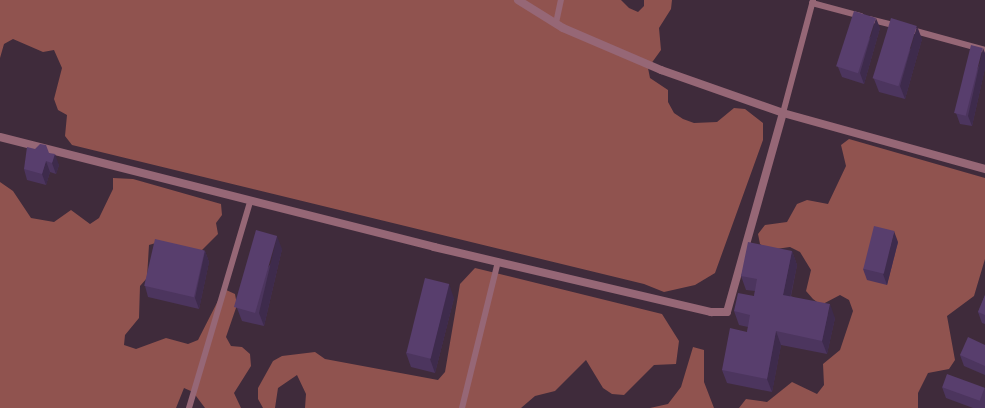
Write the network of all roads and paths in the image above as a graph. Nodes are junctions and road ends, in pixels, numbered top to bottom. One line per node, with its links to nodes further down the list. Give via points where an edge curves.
1 (518, 0): 4 (street)
2 (561, 0): 4 (lane)
3 (812, 2): 5 (lane); 6 (lane)
4 (556, 23): 6 (street, via 621,54)
5 (985, 50)
6 (783, 113): 8 (street); 10 (street, via 726,312 711,312)
7 (0, 137): 9 (street)
8 (985, 169)
9 (250, 202): 10 (street); 11 (lane)
10 (498, 260): 12 (lane)
11 (189, 408)
12 (462, 408)

